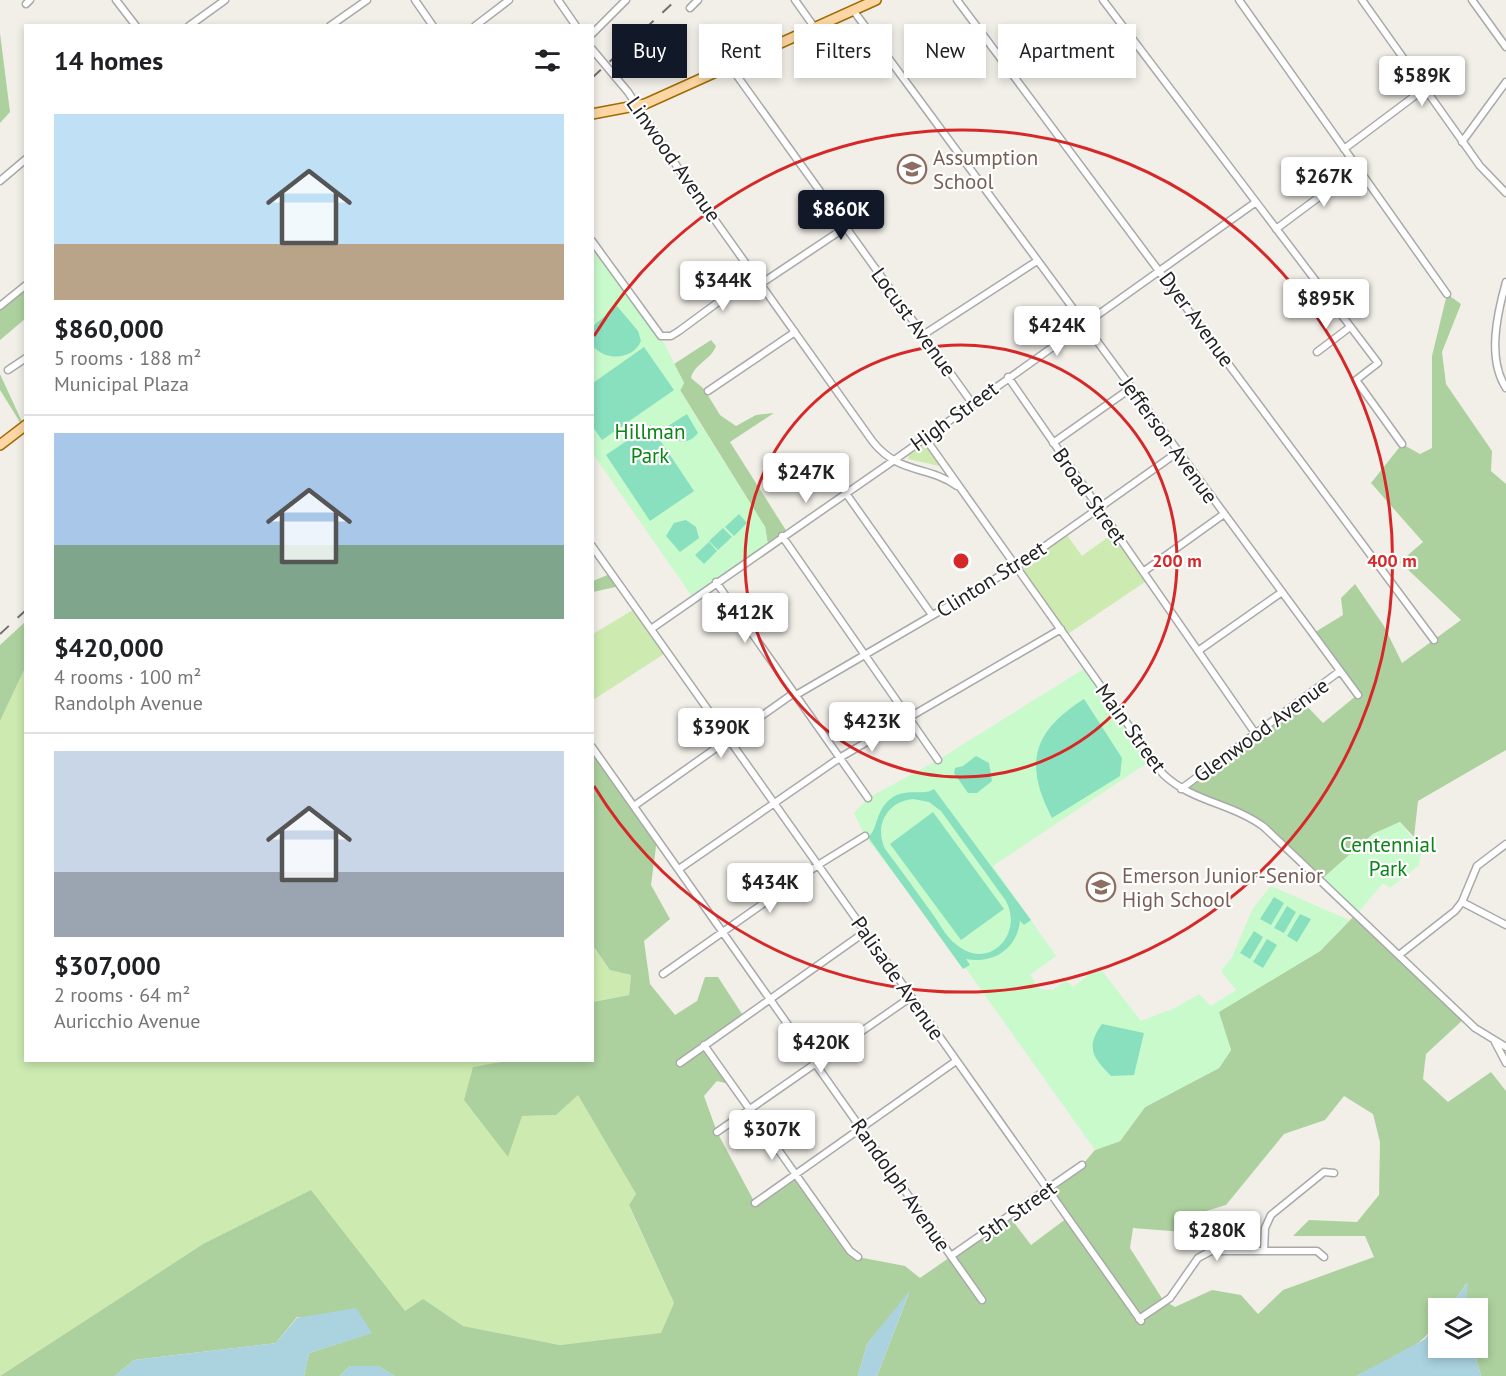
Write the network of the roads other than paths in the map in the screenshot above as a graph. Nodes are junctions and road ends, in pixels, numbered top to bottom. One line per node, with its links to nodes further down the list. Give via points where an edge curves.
1 (116, 0): 18 (street)
2 (225, 0): 19 (street)
3 (366, 0): 20 (street)
4 (415, 0): 21 (street)
5 (509, 0): 22 (street)
6 (558, 0): 23 (street)
7 (626, 0): 26 (street)
8 (698, 0): 16 (street)
9 (795, 0): 24 (street)
10 (876, 0): 17 (main road)
11 (957, 0): 46 (street, Dyer Avenue)
12 (1103, 0): 41 (street)
13 (1239, 0): 36 (street)
14 (1362, 0): 32 (street)
15 (1472, 0): 27 (street)
16 (690, 8)
17 (853, 10): 25 (main road); 45 (street, Jefferson Avenue)
18 (134, 24)
19 (192, 24)
20 (333, 24)
21 (432, 24)
22 (478, 24)
23 (575, 24)
24 (812, 24)
25 (823, 24)
26 (594, 32)
27 (1506, 47)
28 (594, 51): 33 (street, Linwood Avenue)
29 (702, 78): 33 (main road)
30 (739, 78): 42 (street, Locust Avenue)
31 (1506, 82): 35 (street)
32 (1424, 89): 35 (street); 36 (street)
33 (636, 107): 34 (main road); 47 (street, Linwood Avenue)
34 (594, 114)
35 (1462, 142): 40 (street)
36 (1344, 148): 38 (street)
37 (24, 161): 39 (street)
38 (1358, 168): 43 (street); 51 (street)
39 (0, 181)
40 (1506, 193)
41 (1256, 202): 43 (street); 46 (street, High Street)
42 (846, 227): 49 (street); 56 (street, Locust Avenue)
43 (1276, 229): 54 (street)
44 (594, 245): 47 (street, via 657,333 666,337)
45 (1037, 261): 53 (street, Jefferson Avenue); 56 (street)
46 (1160, 268): 53 (street, High Street); 85 (street, Dyer Avenue)
47 (755, 275): 49 (street, Linwood Avenue)
48 (1506, 282): 62 (street, via 1495,347 1498,372)
49 (762, 283): 55 (street, Linwood Avenue)
50 (24, 287): 52 (street)
51 (1447, 294)
52 (0, 306)
53 (1083, 323): 60 (street, High Street); 61 (street, Jefferson Avenue)
54 (1350, 327): 57 (street); 68 (street, via 1378,363 1356,380)
55 (795, 332): 63 (street); 71 (street, Linwood Avenue, via 868,436)
56 (923, 335): 64 (street, Locust Avenue)
57 (1317, 352)
58 (24, 359): 59 (street)
59 (8, 370)
60 (1008, 377): 64 (street, High Street); 67 (street, Broad Street)
61 (1131, 388): 67 (street); 70 (street, Jefferson Avenue)
62 (1506, 388)
63 (708, 391)
64 (972, 403): 66 (street, High Street)
65 (24, 427): 69 (main road)
66 (925, 438): 71 (street, High Street); 73 (street, Main Street)
67 (1053, 443): 74 (street, Broad Street)
68 (1402, 444)
69 (0, 445)
70 (1178, 452): 74 (street, Clinton Street); 75 (street, Jefferson Avenue)
71 (893, 461): 72 (street, High Street); 73 (street, Linwood Avenue, via 950,481)
72 (845, 492): 76 (street, High Street); 82 (street)
73 (970, 499): 78 (street, Main Street)
74 (1099, 508): 78 (street, Clinton Street); 79 (street, Broad Street)
75 (1224, 514): 79 (street); 81 (street, Jefferson Avenue)
76 (782, 536): 80 (street, High Street); 87 (street)
77 (594, 549): 83 (street, Palisade Avenue)
78 (1017, 566): 82 (street, Clinton Street); 84 (street, Main Street)
79 (1143, 572): 86 (street, Broad Street)
80 (716, 582): 83 (street, High Street); 89 (street)
81 (1282, 592): 86 (street); 88 (street, Jefferson Avenue)
82 (932, 615): 87 (street, Clinton Street)
83 (651, 629): 93 (street, Palisade Avenue)
84 (1061, 629): 91 (street); 97 (street, Main Street, via 1156,765)
85 (1434, 640)
86 (1198, 651): 92 (street, Broad Street)
87 (865, 655): 89 (street, Clinton Street); 91 (street)
88 (1340, 671): 90 (street, Jefferson Avenue); 92 (street, Glenwood Avenue)
89 (795, 694): 93 (street, Clinton Street); 95 (street)
90 (1358, 695)
91 (910, 718): 95 (street); 96 (street)
92 (1255, 733): 97 (street, Glenwood Avenue)
93 (729, 739): 99 (street, Palisade Avenue); 100 (street, Clinton Street)
94 (594, 750): 100 (street, Randolph Avenue)
95 (841, 758): 98 (street); 99 (street)
96 (938, 760)
97 (1181, 789): 109 (street, Main Street, via 1243,813 1264,827)
98 (868, 798)
99 (775, 805): 103 (street, Palisade Avenue); 104 (street)
100 (634, 806): 104 (street, Randolph Avenue)
101 (865, 836): 103 (street)
102 (1506, 843): 105 (street, via 1477,866)
103 (818, 865): 107 (street, Palisade Avenue); 108 (street)
104 (679, 870): 108 (street, Randolph Avenue)
105 (1462, 902): 106 (street); 109 (street)
106 (1506, 925)
107 (865, 932): 111 (street, Palisade Avenue); 112 (street)
108 (724, 933): 110 (street); 112 (street, Randolph Avenue)
109 (1399, 955): 113 (street, Main Street, via 1475,1028)
110 (663, 974)
111 (911, 997): 116 (street, Palisade Avenue); 118 (street)
112 (770, 999): 114 (street); 118 (street, Randolph Avenue)
113 (1494, 1041): 115 (street, Main Street); 119 (street)
114 (704, 1046): 117 (street); 120 (street)
115 (1506, 1047)
116 (956, 1061): 121 (street); 126 (street, Palisade Avenue)
117 (680, 1063)
118 (815, 1063): 120 (street); 121 (street, Randolph Avenue)
119 (1506, 1063)
120 (750, 1109): 122 (street); 125 (street)
121 (861, 1128): 125 (street); 129 (street, Randolph Avenue)
122 (717, 1132)
123 (1082, 1165): 126 (street, 5th Street)
124 (1334, 1173): 128 (street, via 1324,1172 1271,1215 1265,1228)
125 (796, 1174): 127 (street); 130 (street)
126 (1047, 1189): 128 (street, Palisade Avenue, via 1140,1320 1170,1298 1204,1254 1218,1250); 129 (street, 5th Street)
127 (755, 1203)
128 (1264, 1251): 131 (street, via 1317,1251)
129 (951, 1256): 132 (street, Randolph Avenue)
130 (858, 1257)
131 (1324, 1257)
132 (982, 1300)

